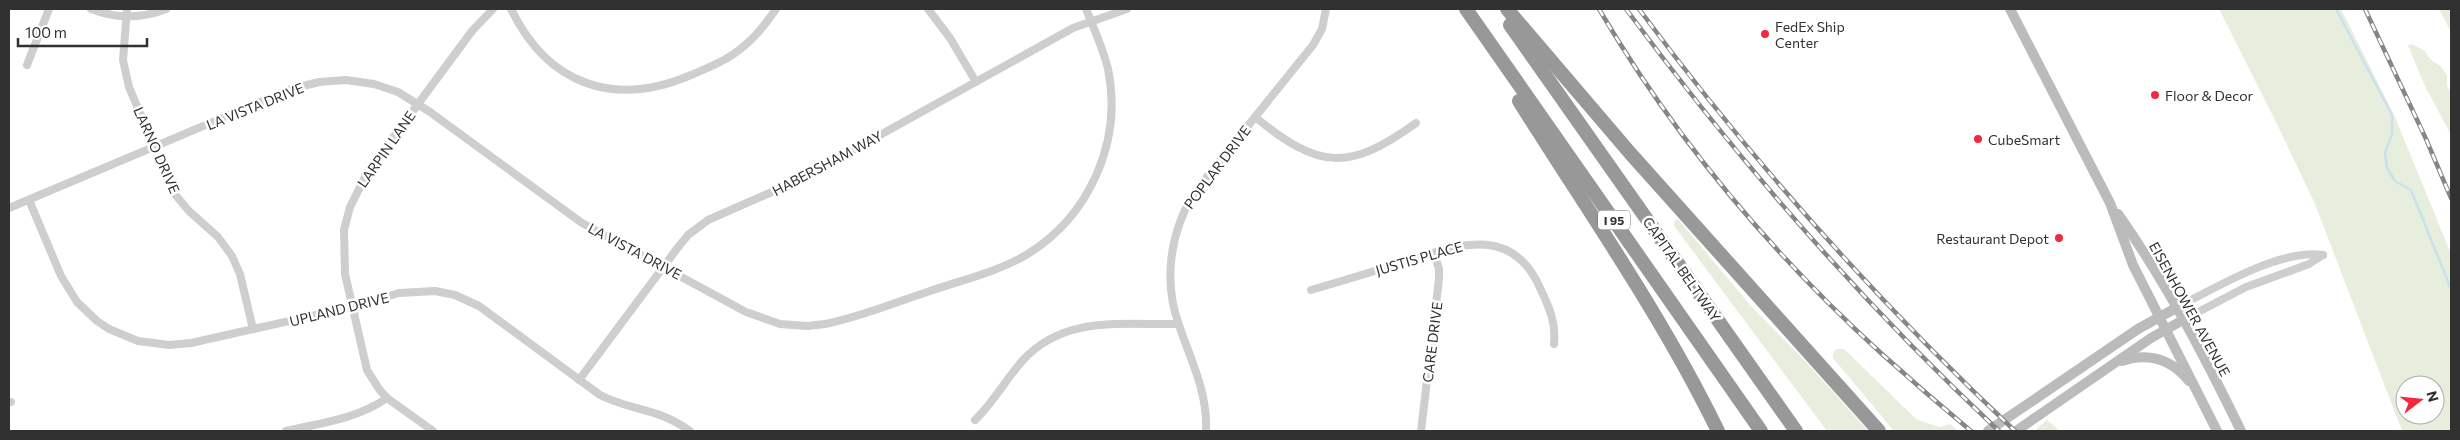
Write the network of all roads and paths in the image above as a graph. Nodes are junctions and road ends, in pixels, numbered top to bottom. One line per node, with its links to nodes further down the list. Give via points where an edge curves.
1 (49, 9): 17 (street)
2 (91, 9): 15 (street, via 109,15)
3 (166, 9): 15 (street, via 145,17)
4 (493, 9): 19 (street, LARPIN LANE, via 472,31)
5 (511, 9): 6 (street, via 529,41 558,69 596,86 631,91 677,82 725,60 754,37)
6 (776, 9)
7 (928, 9): 18 (street)
8 (1086, 9): 16 (street, LA VISTA DRIVE)
9 (1127, 9): 16 (street, HABERSHAM WAY)
10 (1326, 9): 20 (street, POPLAR DRIVE, via 1322,28 1313,45)
11 (1464, 9): 47 (highway, via 1644,294); 48 (highway, CAPITAL BELTWAY / I 95)
12 (1499, 9): 49 (highway, CAPITAL BELTWAY / I 95)
13 (1507, 9): 50 (highway, via 1624,146)
14 (2010, 9): 24 (main road, EISENHOWER AVENUE)
15 (127, 12): 22 (street, LARNO DRIVE, via 125,74)
16 (1091, 20): 18 (street, HABERSHAM WAY); 27 (street, LA VISTA DRIVE, via 1104,56 1110,87 1111,118 1105,152 1093,183 1075,212 1052,236 1026,255 997,268 844,319 807,326 780,324 755,316)
17 (27, 65)
18 (976, 82): 27 (street, HABERSHAM WAY, via 797,181 708,220 688,235)
19 (417, 104): 22 (street, LA VISTA DRIVE, via 398,92 374,84 346,80 319,82 291,89); 27 (street, LA VISTA DRIVE, via 561,210); 29 (street, LARPIN LANE, via 366,173 350,208 344,230 343,254)
20 (1255, 117): 21 (street, via 1294,146 1313,154 1334,157 1374,150); 33 (street, POPLAR DRIVE, via 1194,194 1179,222 1172,247 1170,273)
21 (1416, 123)
22 (154, 147): 23 (street, LA VISTA DRIVE); 34 (street, LARNO DRIVE, via 174,192 184,206 218,237 232,256 240,274)
23 (29, 200): 25 (street, LA VISTA DRIVE); 34 (street, UPLAND DRIVE, via 69,291 86,312 109,329 138,341 169,345)
24 (2110, 204): 30 (main road, EISENHOWER AVENUE); 31 (main road, EISENHOWER AVENUE, via 2133,265)
25 (9, 208)
26 (1434, 253): 28 (street, JUSTIS PLACE); 36 (street, JUSTIS PLACE, via 1481,243 1500,247 1518,258 1536,277 1551,313); 46 (street, CARE DRIVE, via 1440,279)
27 (663, 266): 38 (street, HABERSHAM WAY)
28 (1311, 290)
29 (352, 307): 34 (street, UPLAND DRIVE); 38 (street, UPLAND DRIVE, via 414,291 455,295 479,306); 40 (street, LARPIN LANE, via 367,370)
30 (2176, 308): 31 (main road); 32 (main road, EISENHOWER AVENUE); 32 (street, via 2275,262 2302,254 2323,255 2309,264 2246,287)
31 (2159, 317): 35 (main road, EISENHOWER AVENUE); 51 (main road)
32 (2183, 320): 35 (main road); 54 (main road, EISENHOWER AVENUE)
33 (1178, 324): 41 (street, via 1099,323 1062,333 1025,358); 45 (street, POPLAR DRIVE, via 1200,382)
34 (253, 329)
35 (2166, 330): 37 (main road); 39 (main road, EISENHOWER AVENUE)
36 (1554, 344)
37 (2112, 365): 39 (main road, via 2132,358 2157,358 2177,368); 52 (main road)
38 (579, 380): 44 (street, UPLAND DRIVE, via 609,399 659,413)
39 (2199, 393): 53 (main road, EISENHOWER AVENUE)
40 (387, 398): 42 (street, via 364,412); 43 (street, LARPIN LANE)
41 (975, 420)
42 (286, 431)
43 (433, 431)
44 (690, 431)
45 (1206, 431)
46 (1421, 431)
47 (1718, 431)
48 (1761, 431)
49 (1796, 431)
50 (1879, 431)
51 (1988, 431)
52 (2016, 431)
53 (2217, 431)
54 (2241, 431)

